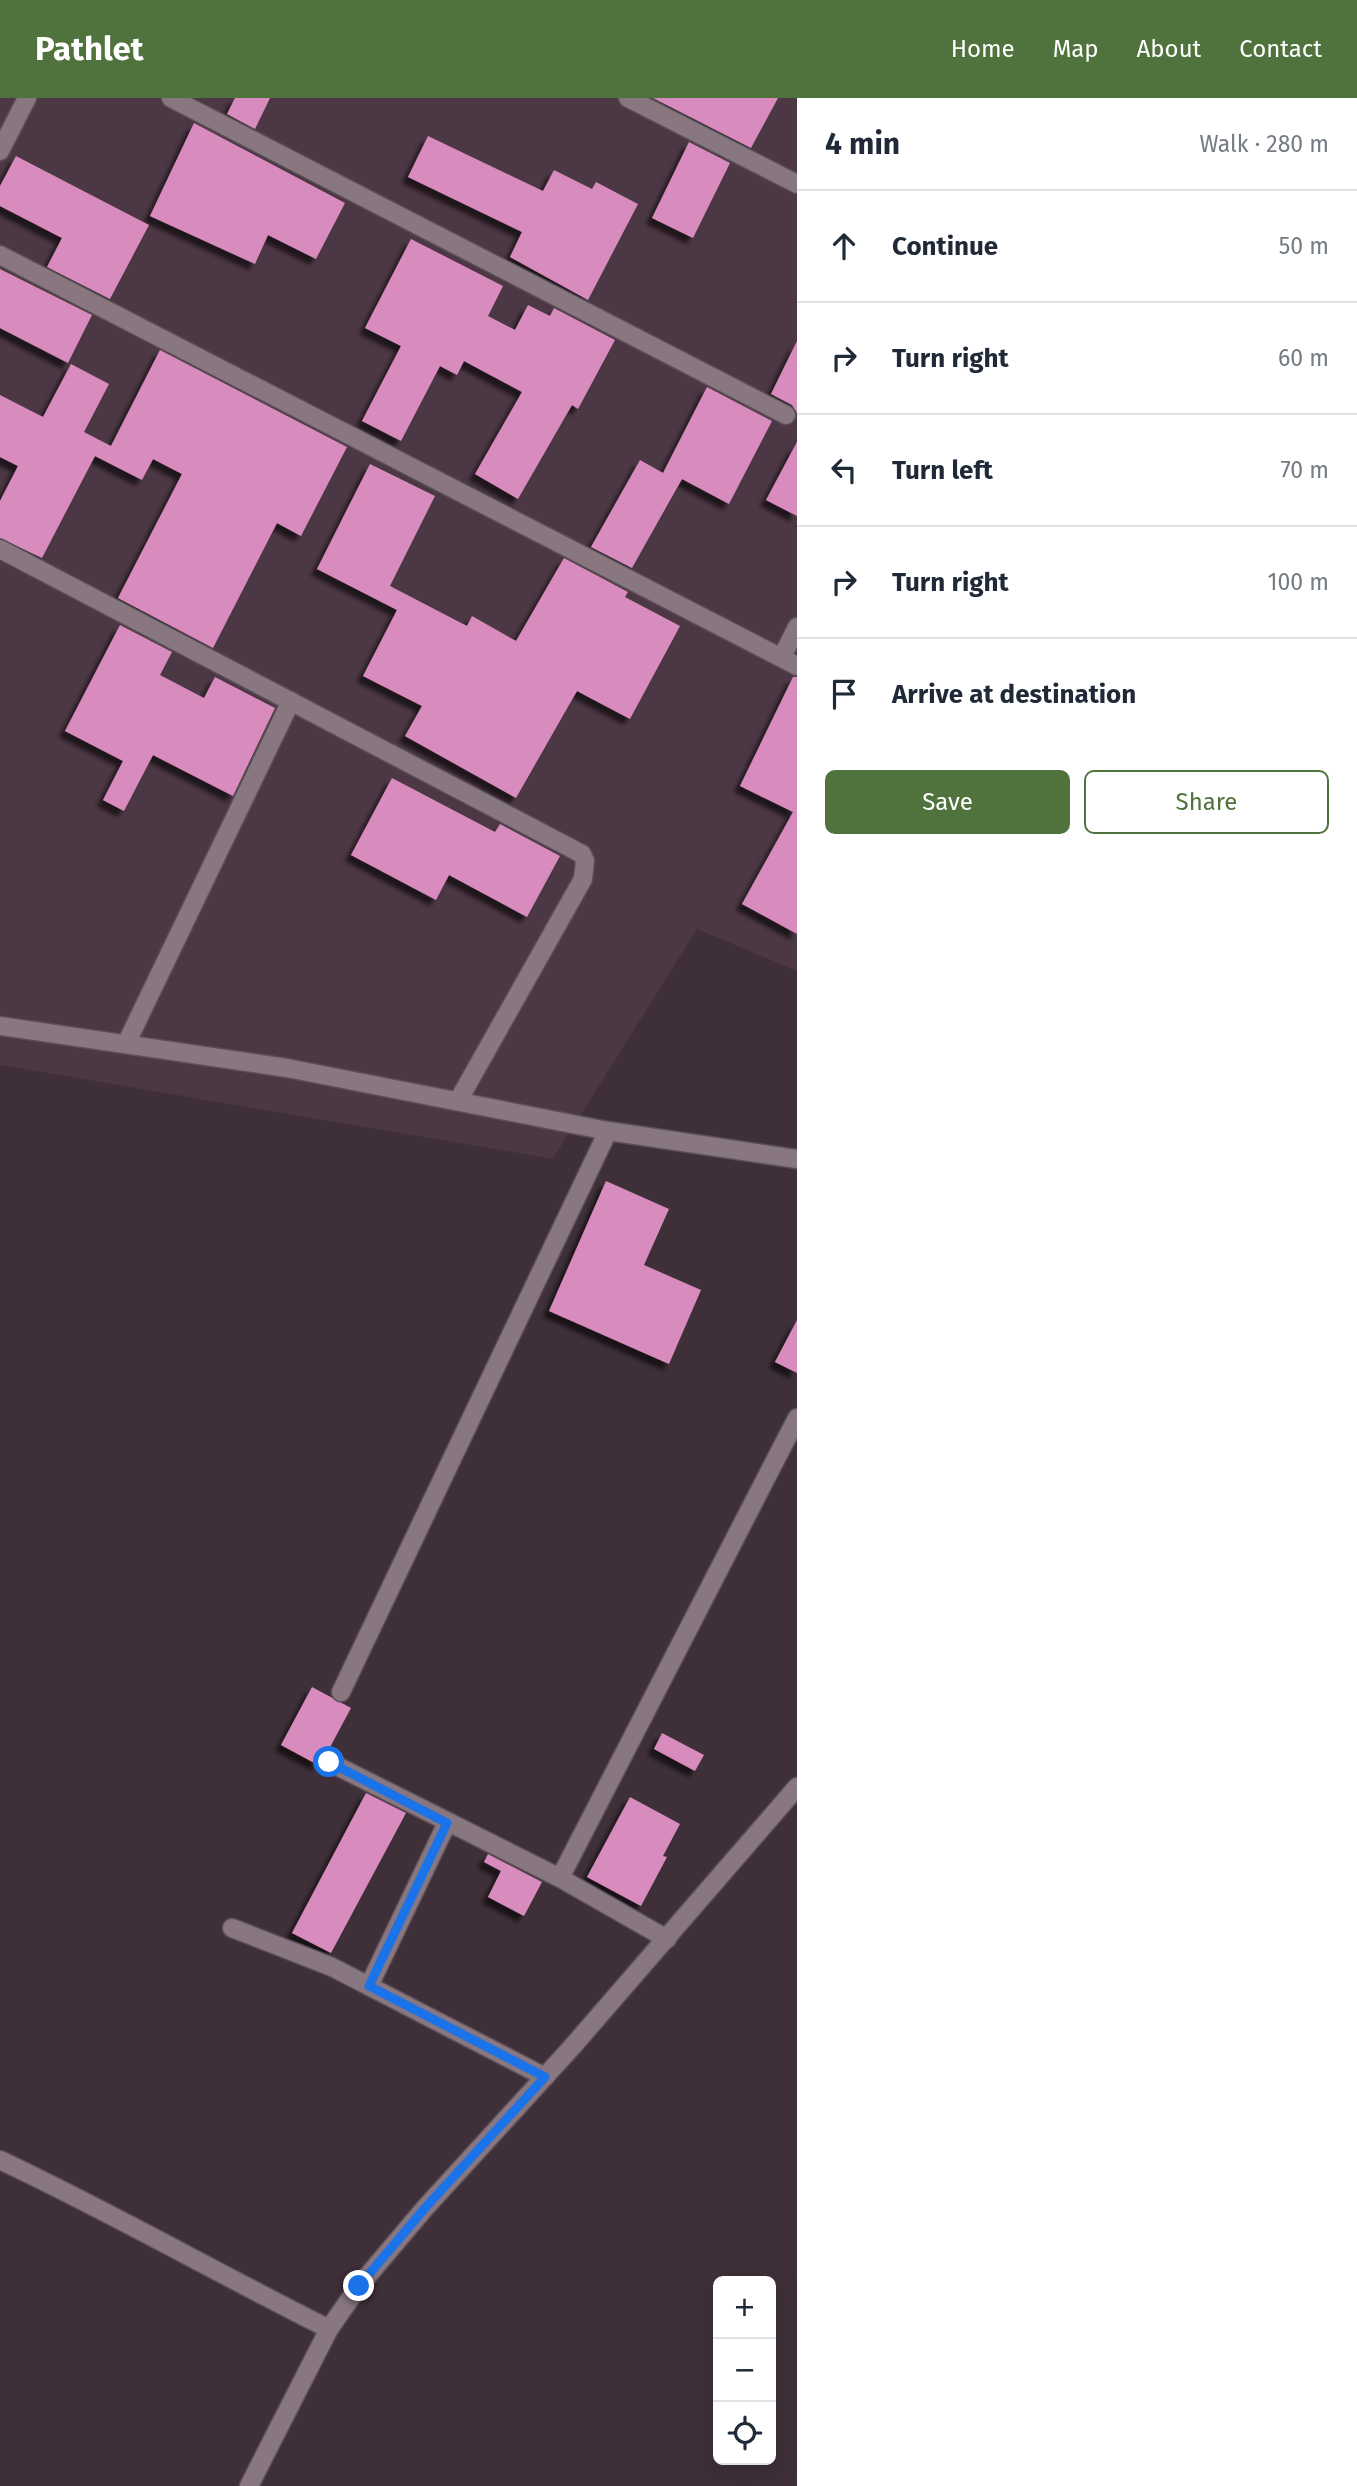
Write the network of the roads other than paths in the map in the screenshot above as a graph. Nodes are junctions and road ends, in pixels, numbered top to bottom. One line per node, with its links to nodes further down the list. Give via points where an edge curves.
1 (27, 98): 5 (street)
2 (171, 98): 4 (street)
3 (628, 98): 6 (street)
4 (206, 106): 8 (street, via 374,206)
5 (0, 151)
6 (797, 184)
7 (0, 255): 11 (street)
8 (786, 415)
9 (0, 549): 12 (street)
10 (797, 627): 11 (street)
11 (789, 662)
12 (291, 701): 14 (street); 15 (street, via 576,849 585,862 583,879)
13 (0, 1026): 14 (street)
14 (127, 1044): 15 (street)
15 (457, 1101): 16 (street)
16 (608, 1131): 17 (street); 19 (street)
17 (797, 1159)
18 (797, 1418): 23 (street)
19 (341, 1692)
20 (329, 1762): 22 (street)
21 (797, 1787): 25 (street)
22 (447, 1823): 23 (street); 26 (street)
23 (560, 1878): 25 (street)
24 (232, 1928): 26 (street)
25 (667, 1939): 27 (street)
26 (369, 1986): 27 (street)
27 (545, 2077): 29 (street, via 418,2216 359,2286)
28 (0, 2160): 29 (street)
29 (330, 2329): 30 (street)
30 (248, 2486)

